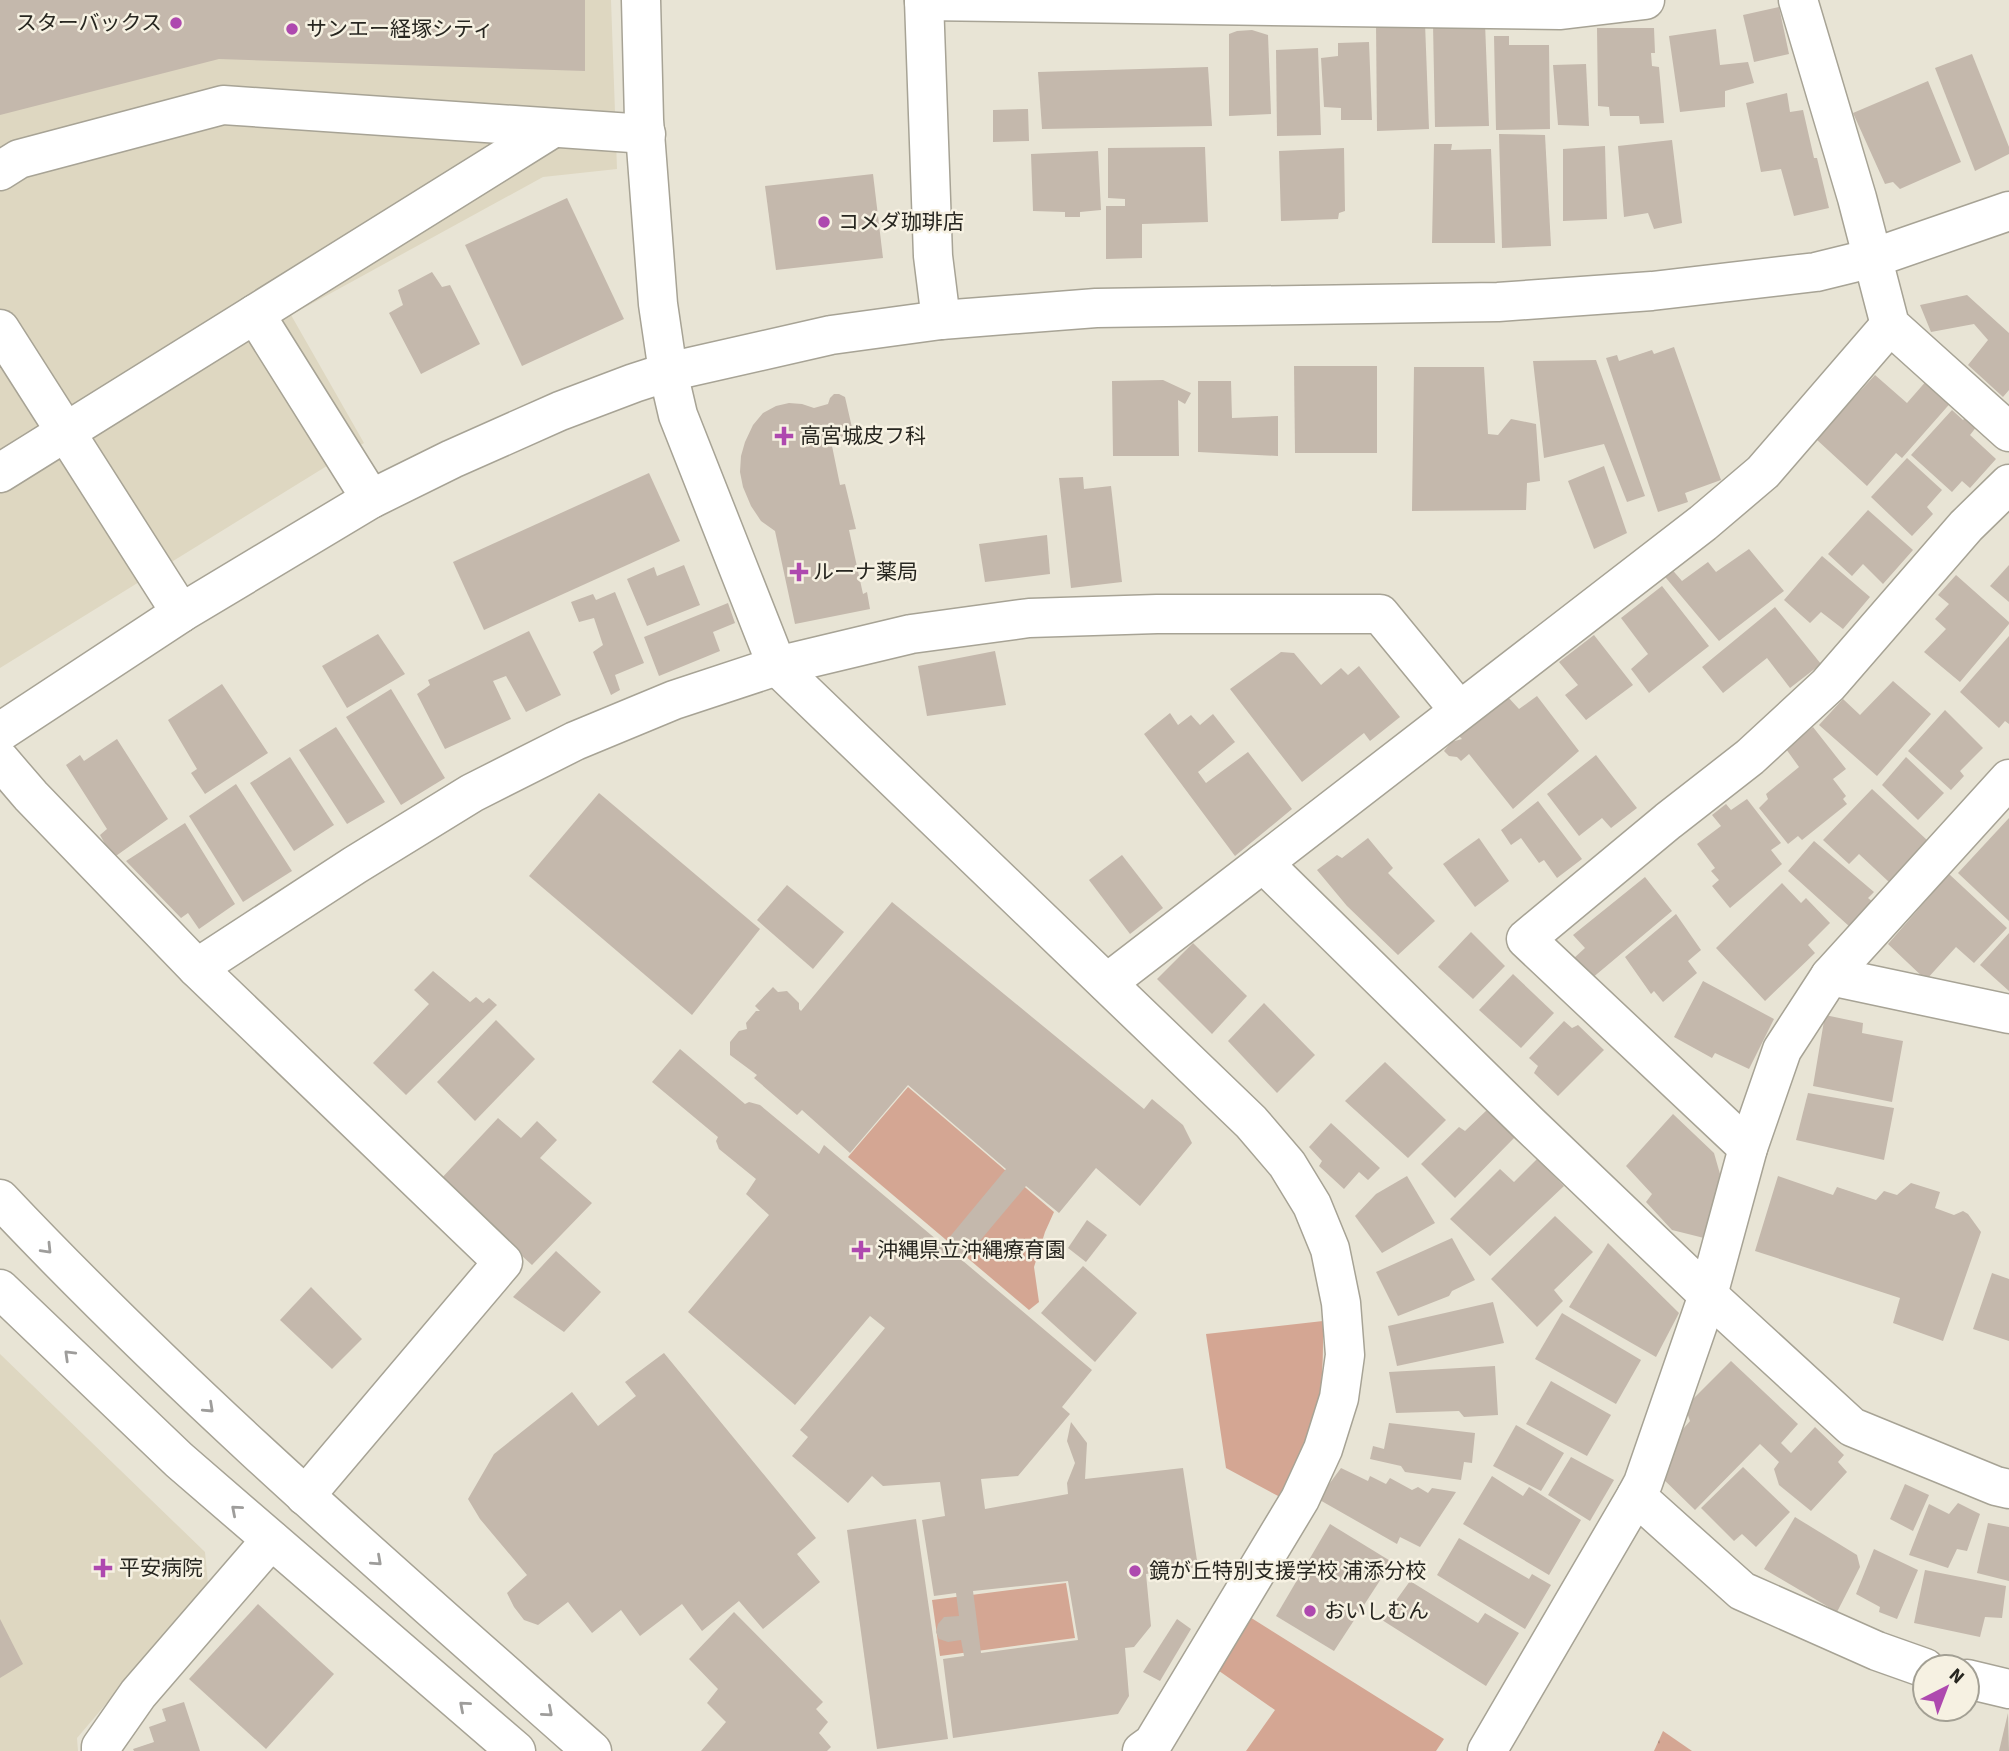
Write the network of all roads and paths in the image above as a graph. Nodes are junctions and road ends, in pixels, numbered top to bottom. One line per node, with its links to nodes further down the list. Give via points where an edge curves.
1 (641, 0): 6 (street)
2 (1645, 0): 4 (street, via 1561,10)
3 (1798, 0): 9 (street)
4 (924, 1): 11 (street, via 933,256)
5 (553, 128): 6 (street); 7 (street, via 223,105 19,159); 10 (street)
6 (646, 134): 14 (street, via 658,304)
7 (0, 171)
8 (2009, 211): 9 (street)
9 (1873, 258): 11 (street, via 1816,272 1582,296 1484,302 1096,308); 12 (street)
10 (255, 314): 15 (street); 19 (street)
11 (941, 320): 14 (street, via 831,335)
12 (1890, 326): 16 (street); 22 (street, via 1763,471 1703,523)
13 (0, 329): 15 (street)
14 (668, 372): 19 (street, via 560,411); 21 (street, via 678,415)
15 (66, 432): 17 (street); 20 (street)
16 (2009, 432)
17 (0, 472)
18 (2009, 484): 31 (street, via 1966,526 1828,685 1750,757 1527,939)
19 (371, 499): 20 (street)
20 (181, 613): 23 (street)
21 (777, 666): 22 (street, via 911,634 1028,618 1380,614); 27 (street, via 674,700 575,741 472,793); 29 (street)
22 (1459, 710): 26 (street)
23 (0, 732)
24 (0, 760): 27 (street)
25 (2009, 779): 28 (street)
26 (1263, 863): 29 (street); 34 (street)
27 (197, 968): 36 (street, via 503,1262)
28 (1830, 976): 30 (street); 31 (street, via 1782,1050)
29 (1107, 983): 45 (street, via 1251,1122 1287,1164 1312,1205 1330,1249 1342,1303 1345,1355 1339,1398 1300,1499 1153,1742)
30 (2009, 1014)
31 (1748, 1148): 34 (street)
32 (0, 1199): 36 (street, one-way to 36, via 211,1411)
33 (0, 1289): 38 (street, one-way to 33, via 179,1460)
34 (1709, 1295): 35 (street, via 1852,1427); 37 (street)
35 (2009, 1489)
36 (305, 1496): 44 (street, one-way to 44)
37 (1636, 1496): 39 (street, via 1742,1591); 46 (street)
38 (271, 1540): 42 (street, via 138,1694); 43 (street, one-way to 38)
39 (1911, 1663)
40 (1981, 1682): 41 (street)
41 (2009, 1689)
42 (101, 1751)
43 (516, 1751)
44 (592, 1751)
45 (1142, 1751)
46 (1488, 1751)

